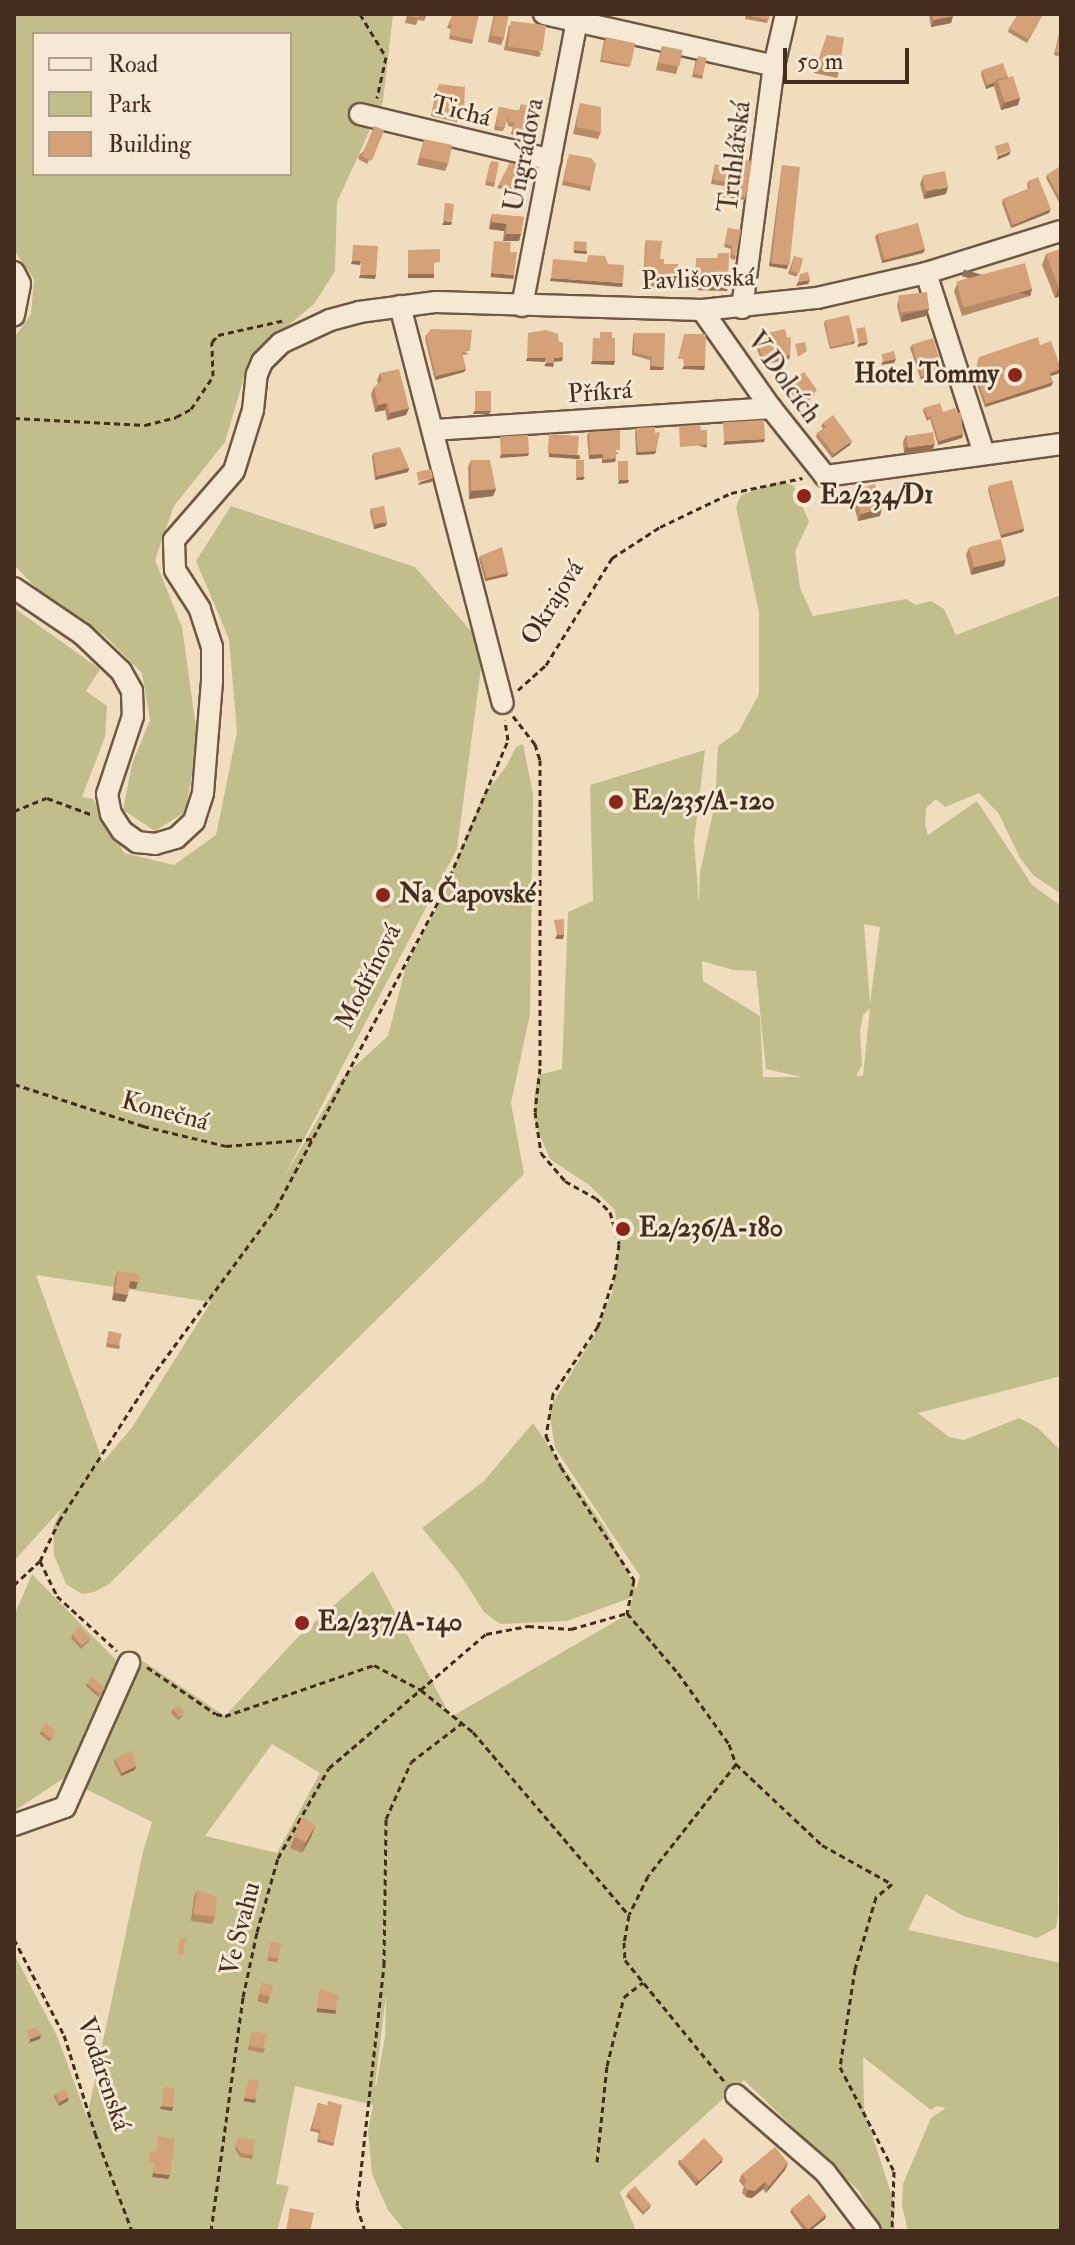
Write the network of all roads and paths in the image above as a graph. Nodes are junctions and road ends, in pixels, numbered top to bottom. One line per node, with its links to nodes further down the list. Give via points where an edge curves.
1 (360, 14): 6 (path, via 386,57)
2 (544, 14): 4 (street)
3 (786, 14): 5 (street, Truhlářská)
4 (577, 17): 5 (street); 7 (street, Ungrádova)
5 (774, 66): 13 (street, Truhlářská)
6 (366, 116): 7 (street, Tichá)
7 (551, 160): 12 (street, Ungrádova)
8 (1061, 231): 10 (street, Pavlišovská)
9 (14, 272): 15 (street, via 20,284)
10 (926, 273): 13 (street, Pavlišovská, via 817,298); 21 (street)
11 (400, 306): 12 (street, Pavlišovská); 19 (street); 26 (street, Pavlišovská, via 330,320 281,343 262,362 234,471 174,540 175,570 200,609 212,647 203,793 194,821 176,838 137,842)
12 (522, 306): 14 (street, Pavlišovská)
13 (742, 308): 14 (street, Pavlišovská)
14 (702, 310): 17 (street, V Dolcích)
15 (14, 315)
16 (297, 318): 18 (path, via 218,335 212,342 213,376 191,409 176,417 145,425)
17 (771, 408): 19 (street, Příkrá); 22 (street, V Dolcích)
18 (14, 418)
19 (433, 430): 24 (street)
20 (1061, 444): 21 (street)
21 (984, 454): 22 (street)
22 (825, 476): 24 (path, Okrajová, via 731,493 660,527 612,558 546,665)
23 (14, 588): 26 (street, via 108,654 132,691 133,716 107,794)
24 (503, 703): 28 (path, Modřínová, via 508,740 485,799 442,895); 31 (path, via 535,744 540,760 540,1068 535,1112 541,1153 565,1181 610,1212 619,1244 598,1326 553,1394 546,1436 634,1580)
25 (14, 811): 26 (path, via 47,798)
26 (122, 831)
27 (14, 1084): 28 (path, Konečná, via 143,1126 226,1146)
28 (312, 1139): 29 (path, Modřínová, via 276,1208 150,1379 59,1521)
29 (40, 1561): 30 (path); 32 (path, via 57,1596)
30 (14, 1585)
31 (627, 1613): 33 (path, Ve Svahu, via 571,1629 528,1626 486,1634); 35 (path, via 687,1685 729,1744)
32 (129, 1663): 33 (path, via 149,1668 225,1716 374,1665); 36 (street, via 65,1807)
33 (421, 1690): 34 (path); 43 (path, Ve Svahu, via 329,1768 278,1858 243,1997)
34 (462, 1723): 37 (path); 44 (path, via 411,1762 386,1819 384,1965 357,2206)
35 (736, 1764): 37 (path, via 648,1876); 46 (path, via 822,1845 892,1884 876,1897 871,1912 855,1969 840,2067 894,2171)
36 (14, 1825)
37 (629, 1915): 39 (path, via 625,1960)
38 (14, 1939): 42 (path, Vodárenská, via 64,2035)
39 (643, 1982): 40 (path); 41 (path, via 624,1997 607,2066)
40 (736, 2095): 45 (street, via 825,2172)
41 (597, 2162)
42 (132, 2231)
43 (211, 2231)
44 (365, 2231)
45 (870, 2231)
46 (892, 2231)

